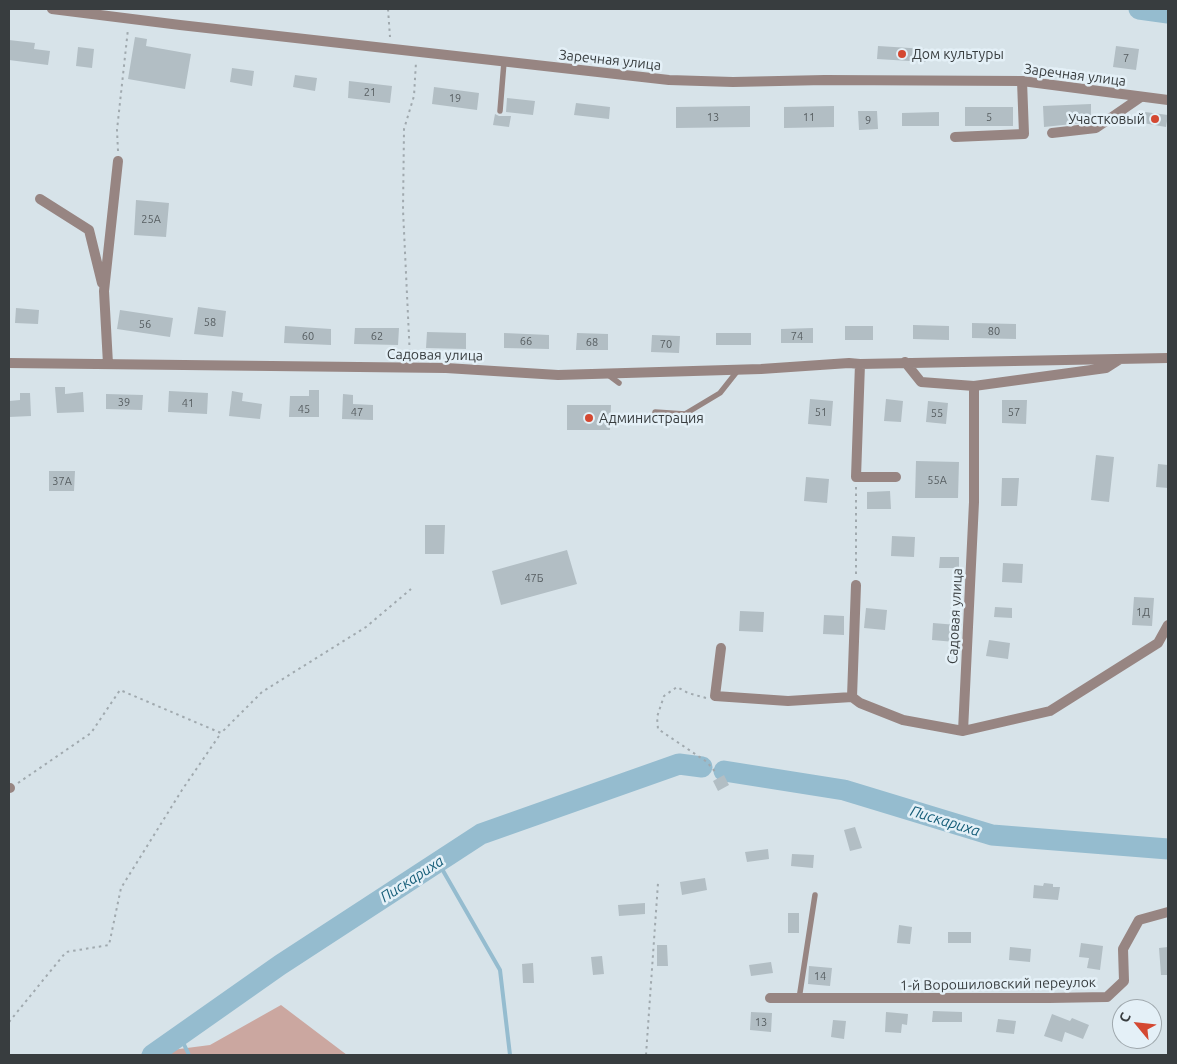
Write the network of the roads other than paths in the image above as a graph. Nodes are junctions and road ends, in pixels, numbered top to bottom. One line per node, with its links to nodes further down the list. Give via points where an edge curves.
1 (52, 9): 2 (street, Заречная улица)
2 (504, 62): 3 (street, Заречная улица, via 669,80); 6 (lane)
3 (1022, 81): 4 (street, Заречная улица); 8 (street, via 1024,134)
4 (1141, 97): 5 (street, Заречная улица); 7 (street, via 1096,128)
5 (1168, 100)
6 (500, 111)
7 (1052, 133)
8 (955, 137)
9 (118, 161): 11 (street)
10 (40, 199): 11 (street, via 89,230)
11 (104, 291): 16 (street)
12 (1168, 358): 13 (street, Садовая улица)
13 (1120, 359): 14 (street, Садовая улица); 21 (street, via 1106,368)
14 (905, 362): 17 (street, Садовая улица); 21 (street, via 921,382)
15 (9, 363): 16 (street, Садовая улица)
16 (108, 364): 19 (street, Садовая улица, via 446,368 558,375)
17 (860, 364): 18 (street, Садовая улица); 23 (street, via 856,477)
18 (739, 369): 19 (street, Садовая улица); 22 (lane, via 720,393 685,414)
19 (606, 374): 20 (lane)
20 (619, 384)
21 (974, 386): 28 (street, Садовая улица, via 974,502)
22 (655, 412)
23 (896, 477)
24 (856, 585): 27 (street)
25 (1168, 625): 28 (street, via 1158,642 1050,711)
26 (721, 648): 27 (street, via 715,696 788,701)
27 (852, 697): 28 (street, via 903,720)
28 (963, 730)
29 (815, 895): 32 (lane)
30 (1168, 912): 32 (street, 1-й Ворошиловский переулок, via 1139,920 1123,949 1124,981 1107,996)
31 (770, 998): 32 (street, 1-й Ворошиловский переулок)
32 (799, 999)

